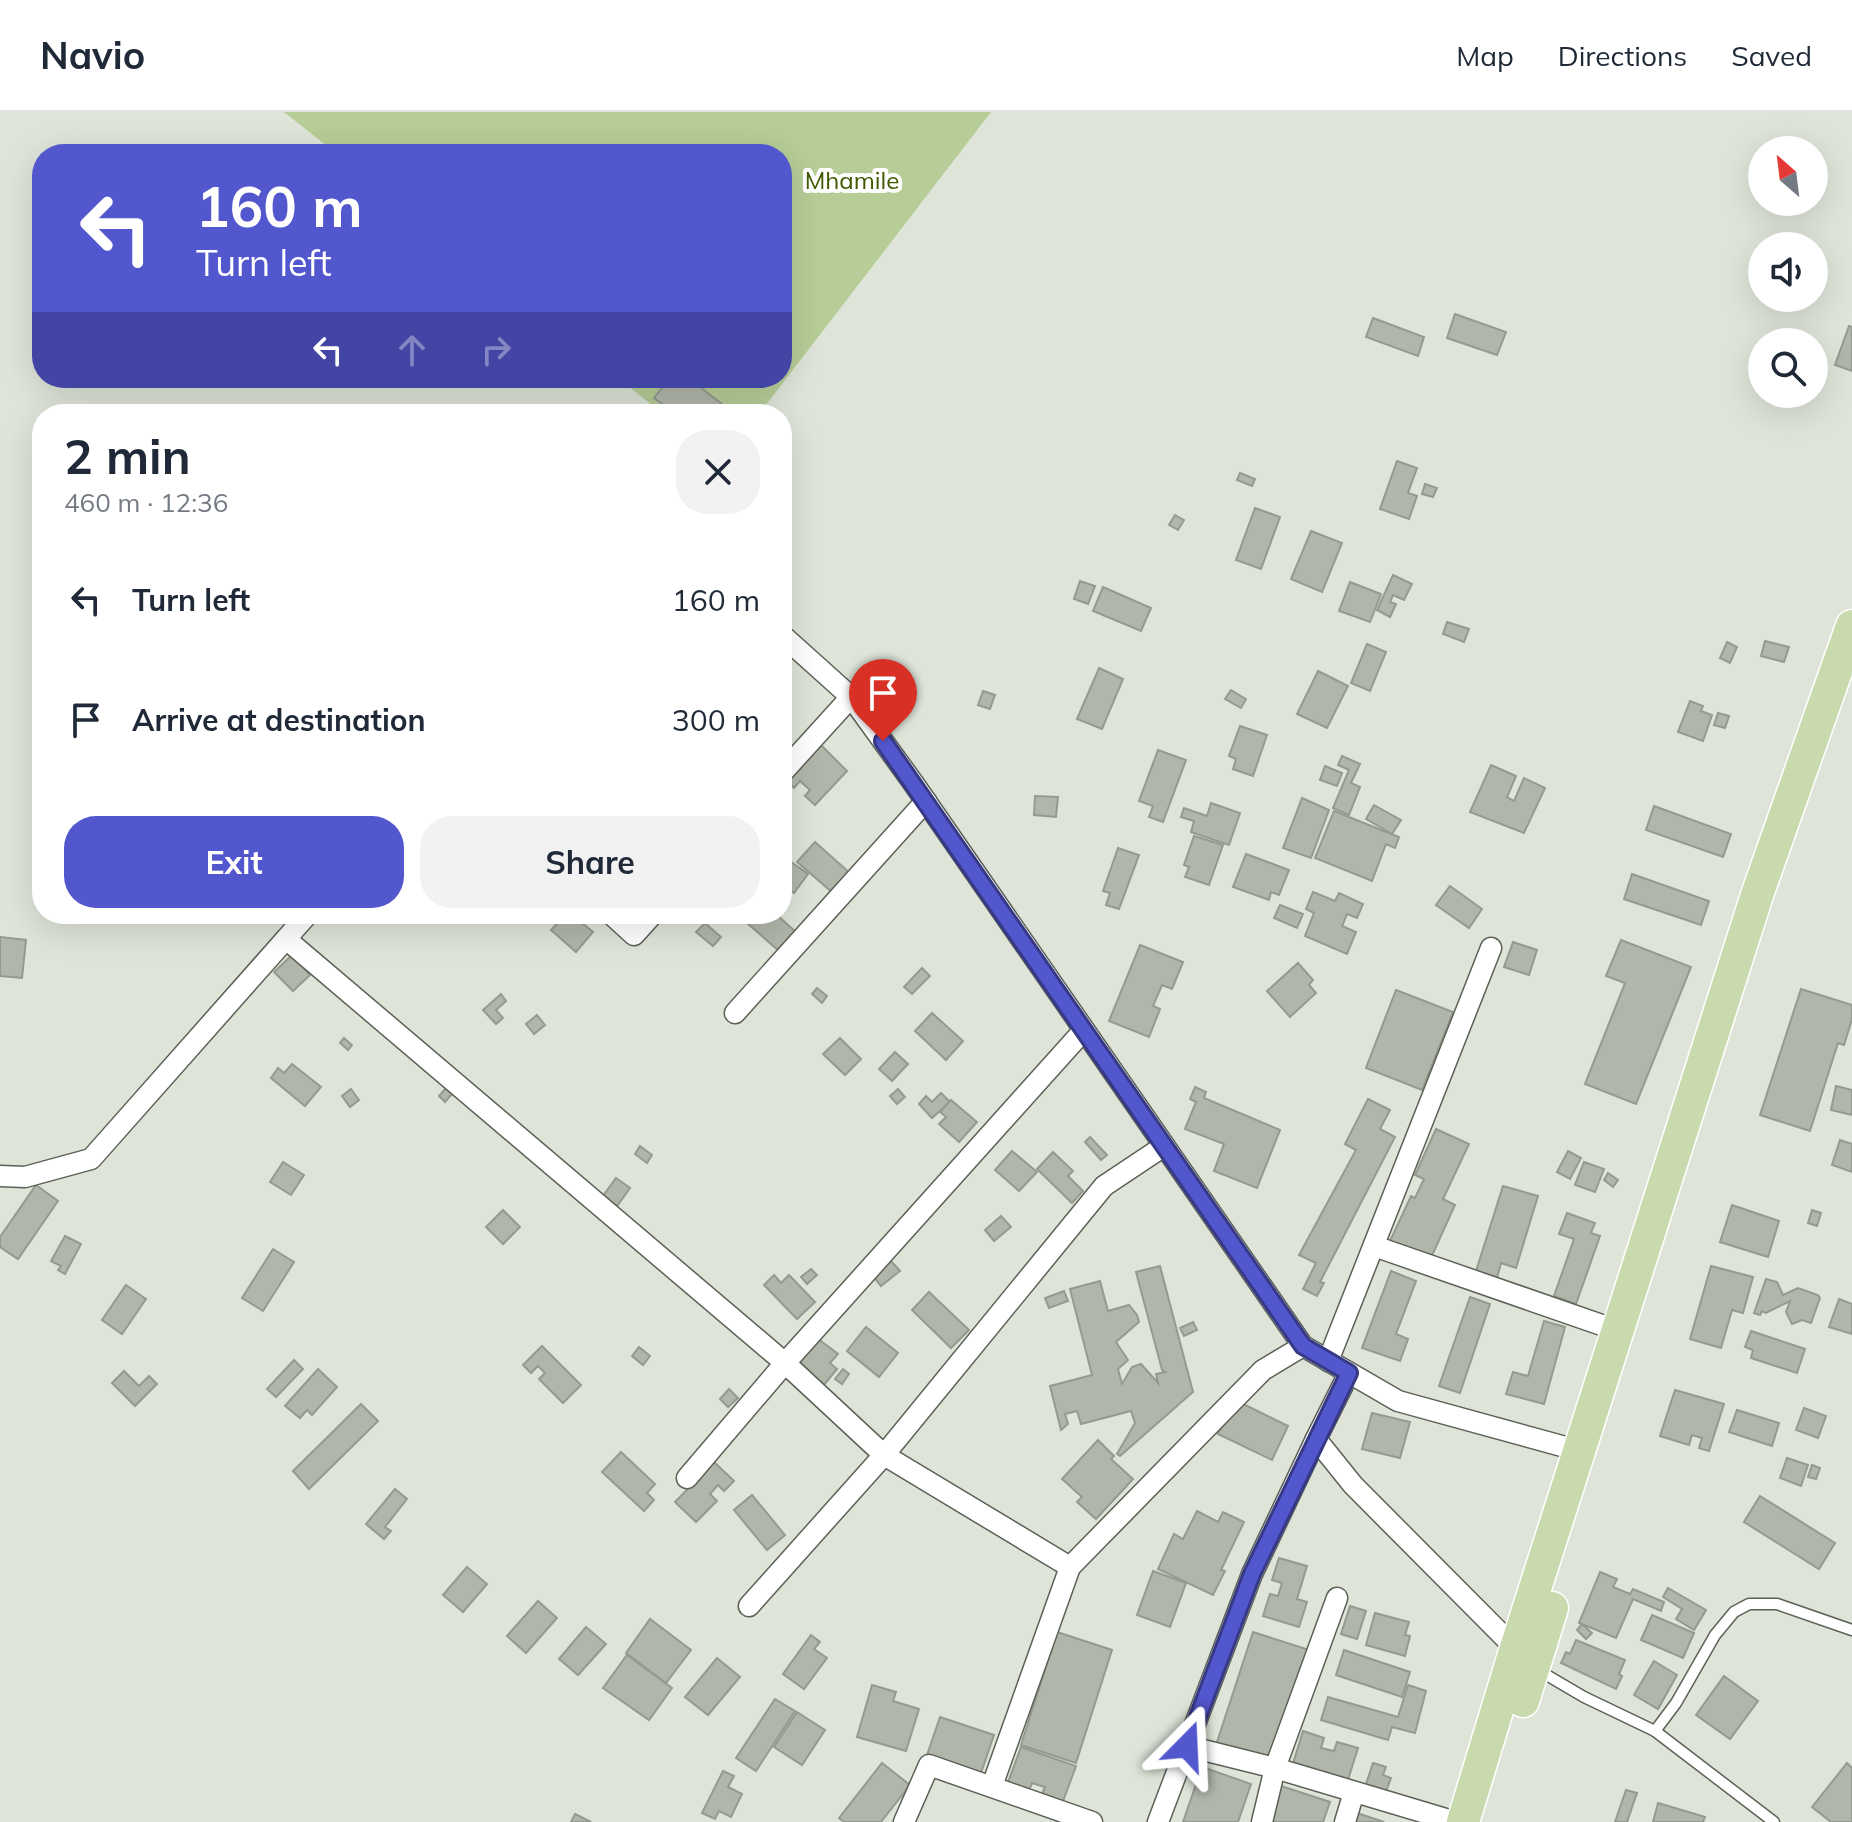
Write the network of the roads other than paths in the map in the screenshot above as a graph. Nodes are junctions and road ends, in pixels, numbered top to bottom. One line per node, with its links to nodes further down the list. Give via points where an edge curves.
1 (1852, 626): 17 (main road, via 1758,892)
2 (792, 644): 4 (street)
3 (1852, 674): 30 (main road)
4 (851, 697): 5 (street); 6 (street)
5 (792, 762)
6 (926, 801): 12 (street); 13 (street)
7 (299, 924): 10 (street)
8 (622, 924): 9 (street, via 634,935)
9 (644, 924)
10 (286, 939): 15 (street, via 91,1159 25,1177); 20 (street)
11 (1491, 948): 16 (street)
12 (735, 1013)
13 (1084, 1030): 14 (street); 20 (street)
14 (1164, 1146): 18 (street); 24 (street, via 1104,1186)
15 (0, 1176)
16 (1374, 1246): 17 (street); 19 (street)
17 (1619, 1331): 23 (main road)
18 (1303, 1346): 19 (street); 26 (street, via 1263,1370)
19 (1328, 1361): 21 (street)
20 (785, 1363): 24 (street); 25 (street)
21 (1349, 1373): 22 (street); 23 (street, via 1398,1401)
22 (1316, 1439): 30 (street, via 1353,1485); 32 (street, via 1252,1574)
23 (1580, 1451): 30 (main road)
24 (884, 1455): 26 (street); 28 (street)
25 (687, 1478)
26 (1070, 1567): 34 (street)
27 (1337, 1598): 33 (street)
28 (749, 1606)
29 (1852, 1630): 31 (lane, via 1777,1604 1749,1604 1734,1612 1715,1635)
30 (1524, 1658): 31 (lane, via 1584,1697); 43 (main road); 44 (main road)
31 (1655, 1731): 45 (lane)
32 (1187, 1746): 33 (street); 39 (street)
33 (1275, 1768): 35 (street); 40 (street)
34 (992, 1786): 37 (street, via 929,1765); 38 (street)
35 (1354, 1792): 36 (street); 41 (street)
36 (1426, 1818): 42 (street)
37 (904, 1822)
38 (1092, 1822)
39 (1158, 1822)
40 (1262, 1822)
41 (1345, 1822)
42 (1456, 1822)
43 (1463, 1822)
44 (1484, 1822)
45 (1774, 1822)

